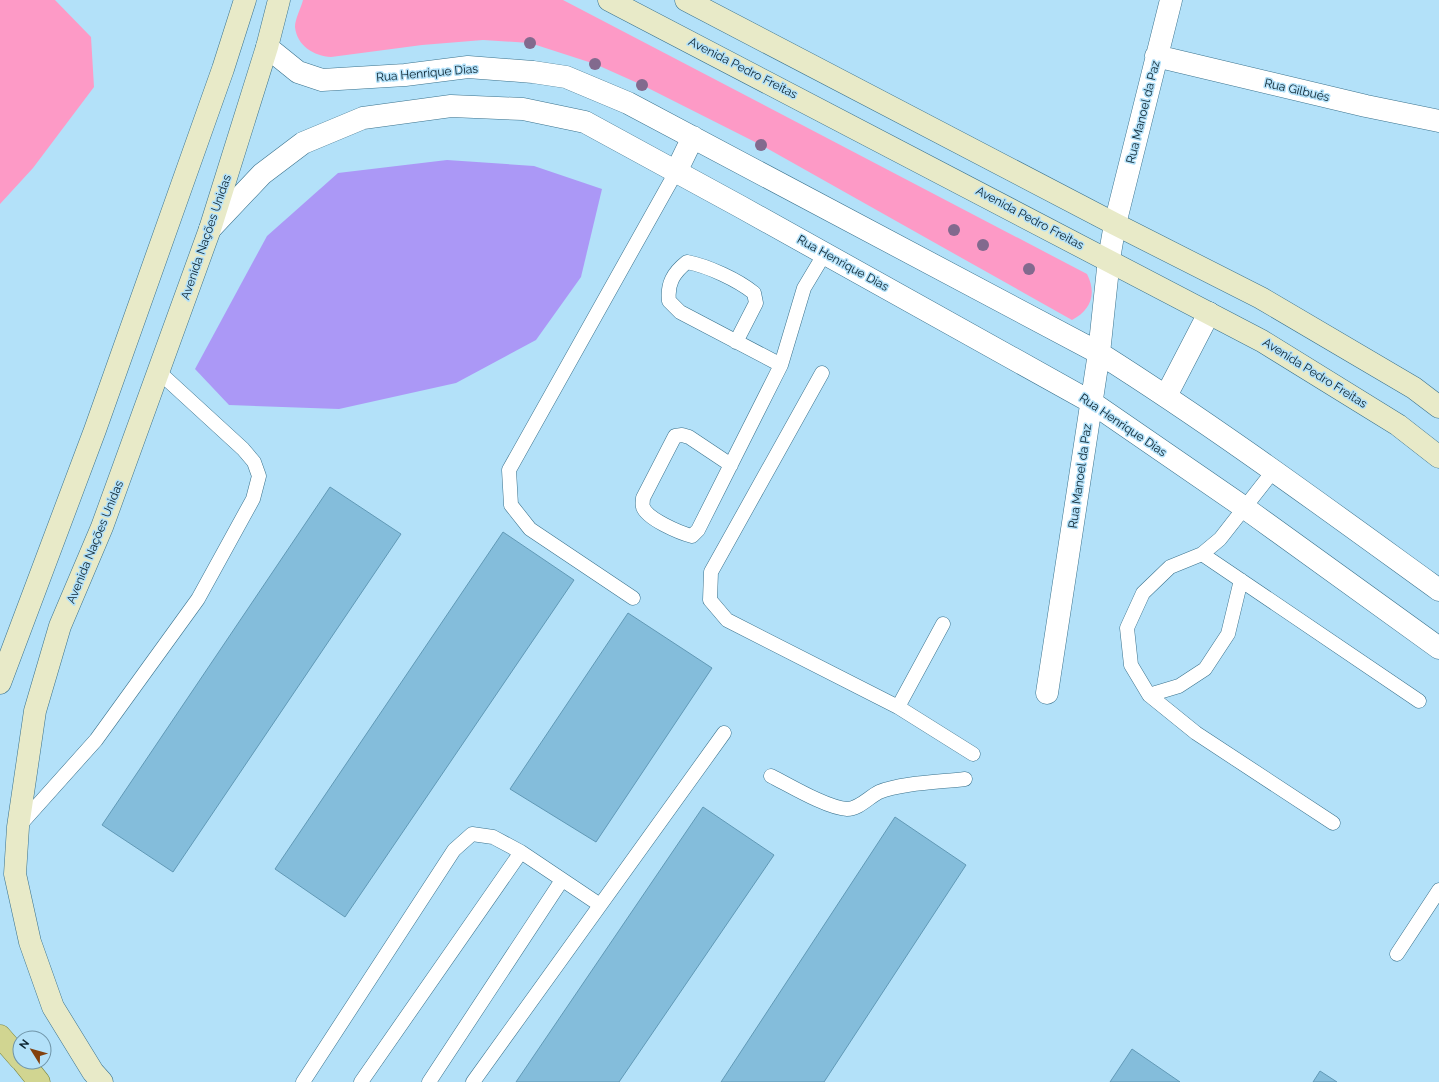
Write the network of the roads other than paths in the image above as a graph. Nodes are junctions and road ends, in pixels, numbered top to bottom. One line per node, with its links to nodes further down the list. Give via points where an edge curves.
1 (245, 0): 34 (street, via 95,430)
2 (279, 0): 6 (street, Avenida Nações Unidas)
3 (609, 0): 14 (street, Avenida Pedro Freitas)
4 (1171, 0): 7 (street, Rua Manoel da Paz)
5 (696, 2): 11 (street)
6 (267, 47): 9 (street, Rua Henrique Dias, via 298,72 322,80 468,67 566,77 628,103); 12 (street, Avenida Nações Unidas)
7 (1156, 56): 8 (street, Rua Gilbués); 11 (street, Rua Manoel da Paz)
8 (1439, 121)
9 (693, 137): 10 (street); 17 (street, Rua Henrique Dias)
10 (676, 172): 12 (street, Rua Henrique Dias, via 585,122 523,109 451,106 363,118 303,143 262,174); 13 (street, Rua Henrique Dias); 31 (lane, via 509,470 511,505 530,529)
11 (1115, 224): 14 (street, Rua Manoel da Paz); 23 (street, via 1261,298 1414,388)
12 (210, 229): 19 (street, Avenida Nações Unidas)
13 (825, 253): 18 (lane, via 804,288); 22 (street, Rua Henrique Dias)
14 (1109, 259): 15 (street, Avenida Pedro Freitas); 17 (street, Rua Manoel da Paz)
15 (1209, 313): 21 (street); 24 (street, Avenida Pedro Freitas, via 1262,340 1398,425)
16 (736, 342): 16 (lane, via 680,312 669,301 667,288 678,269 686,262 706,267 754,293 756,303); 18 (lane)
17 (1099, 352): 21 (street, Rua Henrique Dias); 22 (street, Rua Manoel da Paz)
18 (781, 365): 25 (lane)
19 (159, 372): 44 (street, Avenida Nações Unidas, via 102,527 60,626 35,711); 44 (lane, via 254,462 259,476 253,499 198,599 96,740)
20 (822, 373): 38 (lane, via 711,572 710,600 727,620)
21 (1166, 396): 26 (street, Rua Henrique Dias)
22 (1091, 402): 27 (street, Rua Henrique Dias); 35 (street, Rua Manoel da Paz)
23 (1439, 407)
24 (1439, 457)
25 (731, 465): 25 (lane, via 698,530 692,536 681,534 647,514 642,506 643,498 676,436 689,437)
26 (1274, 470): 27 (lane); 30 (street, Rua Henrique Dias)
27 (1246, 508): 28 (lane, via 1220,539); 33 (street, Rua Henrique Dias)
28 (1202, 554): 29 (lane); 36 (lane, via 1170,568 1143,593 1127,628 1131,666)
29 (1241, 580): 36 (lane, via 1228,634 1205,669 1178,686); 37 (lane)
30 (1439, 590)
31 (633, 598)
32 (943, 624): 38 (lane)
33 (1439, 648)
34 (0, 683)
35 (1047, 693)
36 (1149, 695): 43 (lane, via 1196,733)
37 (1419, 701)
38 (898, 707): 40 (lane)
39 (724, 733): 48 (lane)
40 (973, 754)
41 (770, 776): 42 (lane, via 833,805 848,809 862,804 879,792)
42 (965, 779)
43 (1333, 823)
44 (9, 830): 54 (street, Avenida Nações Unidas, via 15,874 30,942 53,1007 93,1072)
45 (522, 852): 46 (lane); 55 (lane, via 493,836 472,834 454,850); 56 (lane)
46 (562, 880): 48 (lane); 57 (lane)
47 (1439, 890): 49 (lane)
48 (600, 905): 58 (lane)
49 (1397, 954)
50 (0, 1036): 51 (main road)
51 (12, 1050)
52 (29, 1070): 53 (main road)
53 (39, 1082)
54 (102, 1082)
55 (304, 1082)
56 (360, 1082)
57 (429, 1082)
58 (473, 1082)

